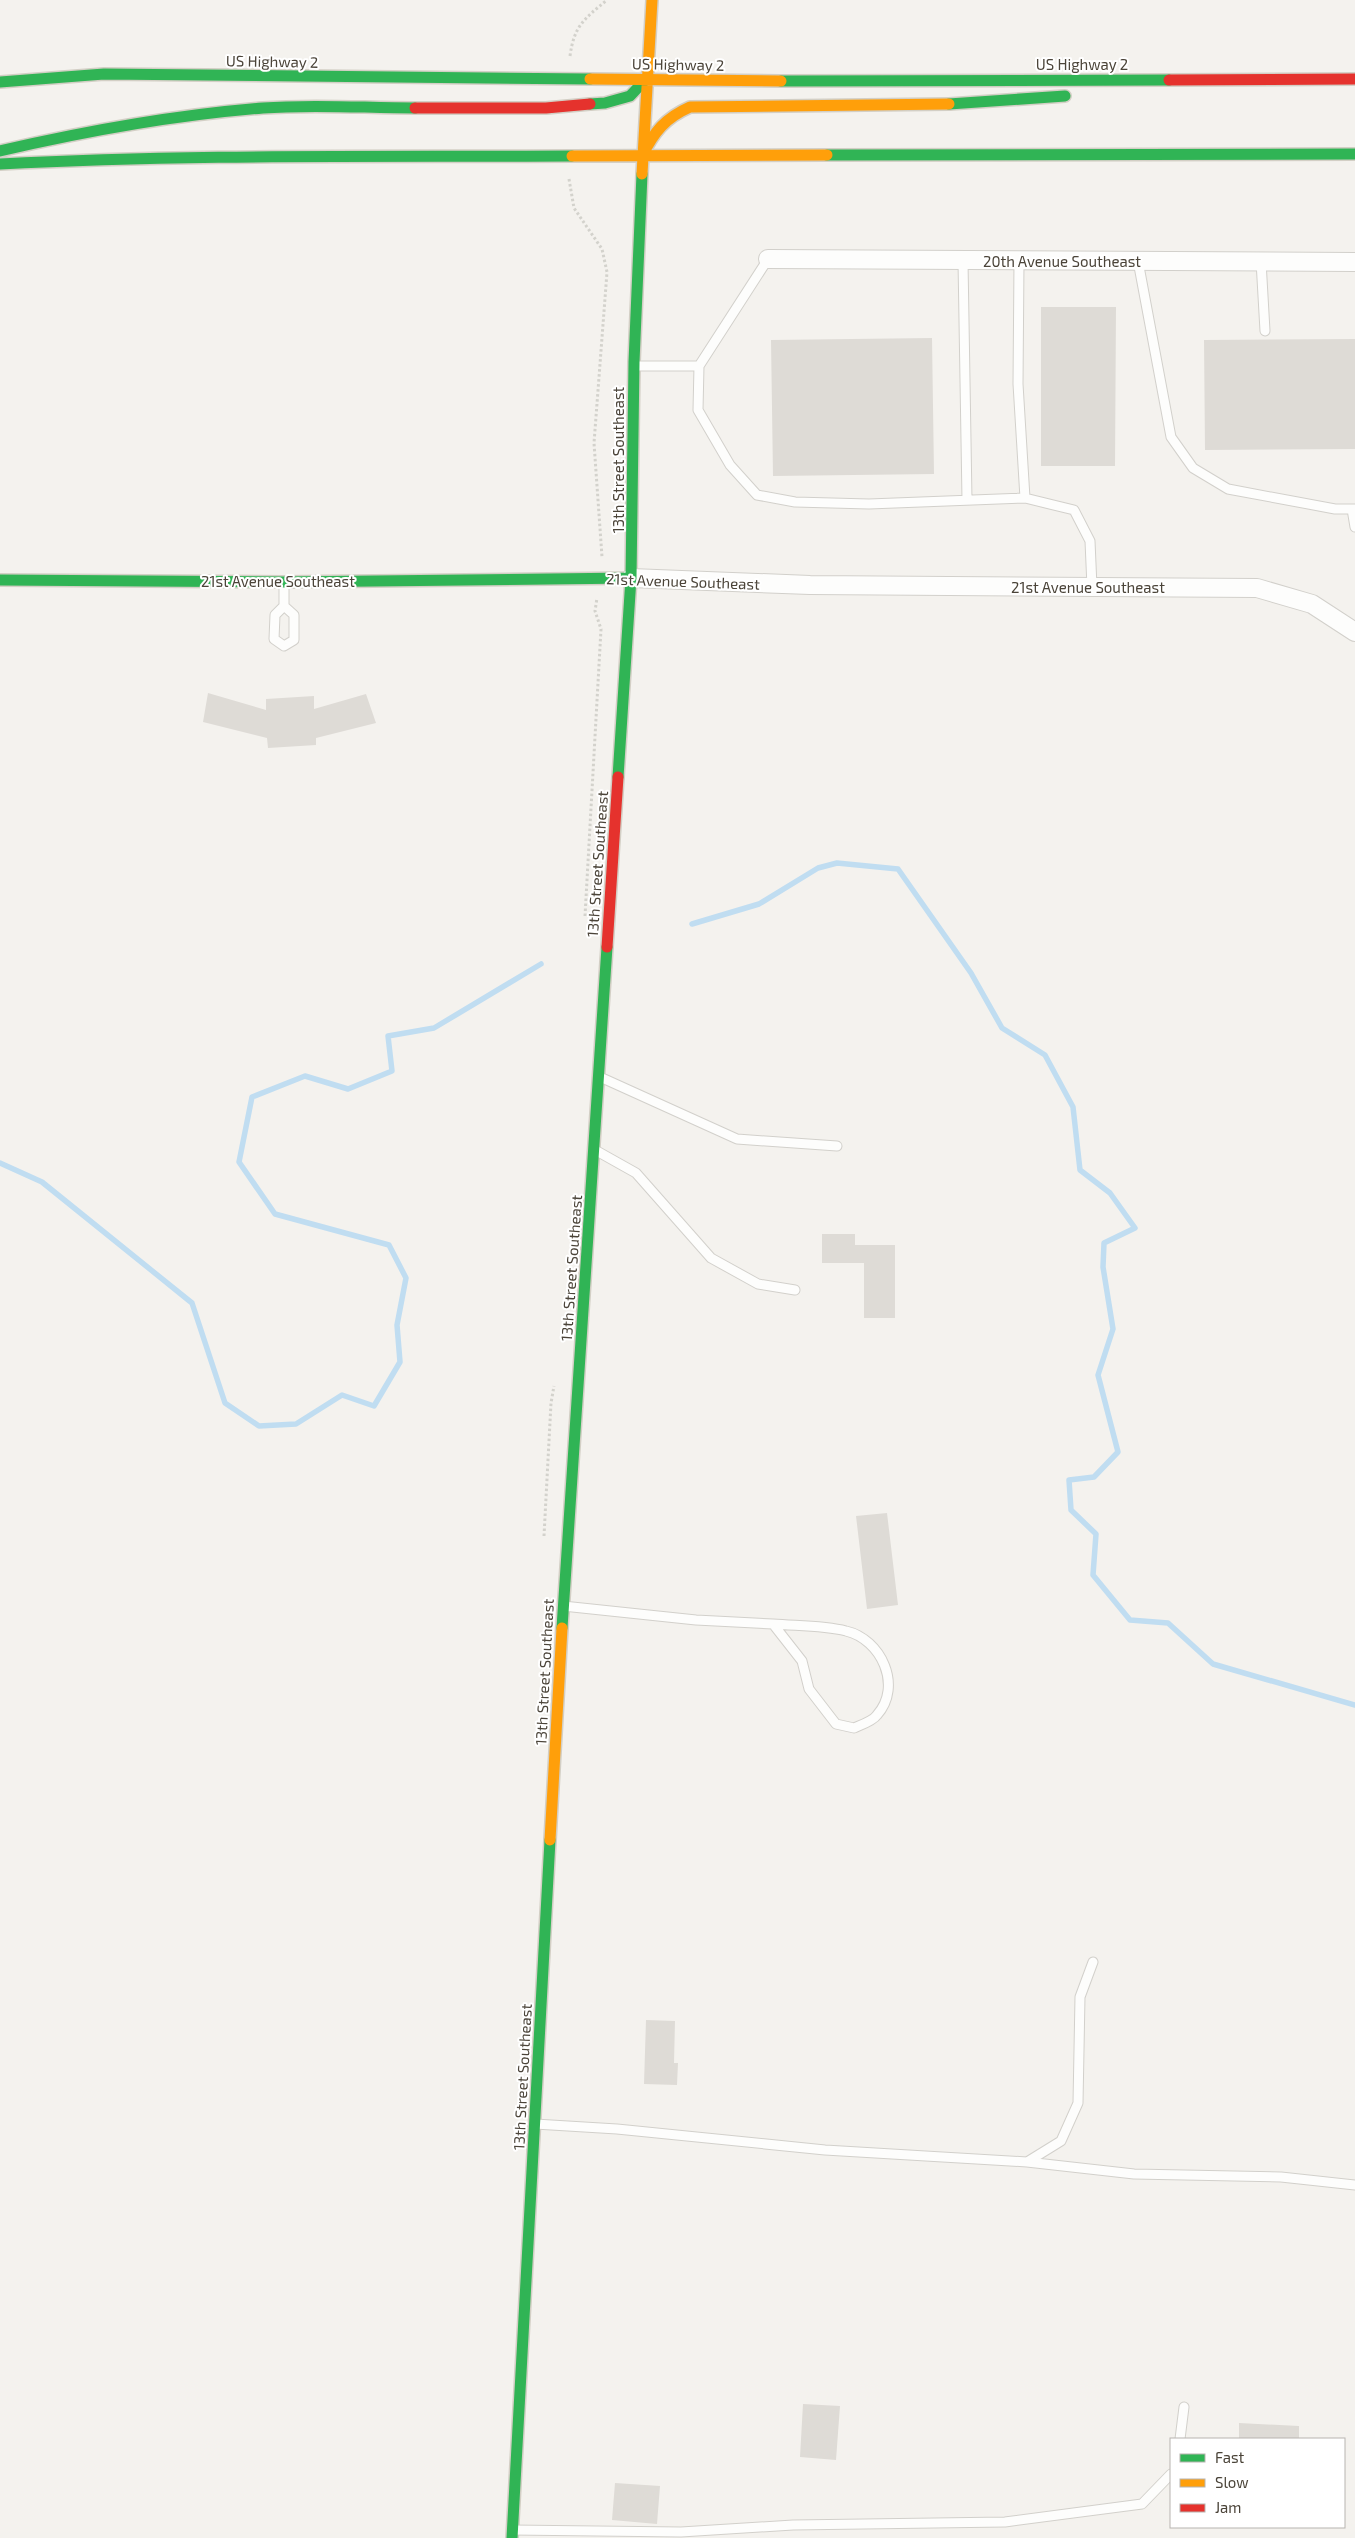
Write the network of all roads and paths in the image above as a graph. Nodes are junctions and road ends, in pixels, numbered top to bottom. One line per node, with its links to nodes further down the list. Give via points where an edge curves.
1 (607, 0): 3 (path, via 577,26)
2 (652, 0): 4 (main road, 13th Street Southeast)
3 (569, 58)
4 (647, 78): 5 (main road, US Highway 2, via 850,81); 7 (main road, US Highway 2, via 104,74); 10 (main road, via 630,96 605,102 546,108 265,108 202,114); 12 (main road, 13th Street Southeast)
5 (1231, 78): 6 (main road, US Highway 2); 8 (main road)
6 (1355, 79)
7 (0, 82)
8 (1106, 92)
9 (1077, 95): 12 (main road, via 979,103 690,107 666,118)
10 (0, 150)
11 (1355, 154): 12 (main road)
12 (642, 156): 13 (main road, via 277,157); 22 (main road, 13th Street Southeast)
13 (0, 164)
14 (568, 186): 28 (path, via 574,208 602,249 608,272 594,443)
15 (768, 259): 17 (street, 20th Avenue Southeast); 23 (lane)
16 (1138, 260): 18 (street, 20th Avenue Southeast); 19 (street, 20th Avenue Southeast); 26 (lane, via 1171,437 1193,468 1228,489 1335,509)
17 (963, 261): 19 (street, 20th Avenue Southeast); 25 (lane)
18 (1261, 261): 20 (street, 20th Avenue Southeast); 21 (lane)
19 (1018, 262): 24 (lane, via 1018,384)
20 (1355, 262)
21 (1265, 331)
22 (634, 366): 23 (lane); 29 (main road, 13th Street Southeast)
23 (699, 366): 25 (lane, via 698,410 730,465 757,495 795,502 869,504)
24 (1025, 498): 25 (lane); 32 (lane, via 1074,510 1090,541)
25 (967, 500)
26 (1353, 509): 27 (lane)
27 (1355, 526)
28 (602, 550)
29 (631, 578): 31 (main road, 21st Avenue Southeast); 32 (street, 21st Avenue Southeast, via 810,585); 35 (main road, 13th Street Southeast)
30 (0, 580): 31 (main road, 21st Avenue Southeast)
31 (284, 582): 33 (lane)
32 (1092, 587): 34 (street, 21st Avenue Southeast, via 1257,588 1312,604)
33 (284, 606): 33 (lane, via 294,615 294,640 284,649 274,639 275,614)
34 (1355, 632)
35 (598, 1076): 36 (lane, via 737,1139); 37 (main road, 13th Street Southeast)
36 (837, 1146)
37 (594, 1150): 38 (lane, via 636,1173 711,1258 758,1284); 39 (main road, 13th Street Southeast)
38 (795, 1290)
39 (563, 1606): 40 (lane, via 696,1620); 42 (main road, 13th Street Southeast)
40 (774, 1624): 40 (lane, via 847,1631 875,1648 887,1669 888,1695 877,1716 854,1728 836,1724 809,1689 802,1661)
41 (1093, 1962): 43 (lane, via 1080,1997 1078,2103 1061,2141)
42 (534, 2124): 43 (lane, via 825,2150); 48 (main road, 13th Street Southeast)
43 (1027, 2162): 44 (lane, via 1134,2174 1281,2177)
44 (1355, 2186)
45 (1184, 2407): 46 (lane)
46 (1180, 2438)
47 (1170, 2475): 48 (lane, via 1142,2504 1005,2522 793,2524 681,2532)
48 (512, 2534)

